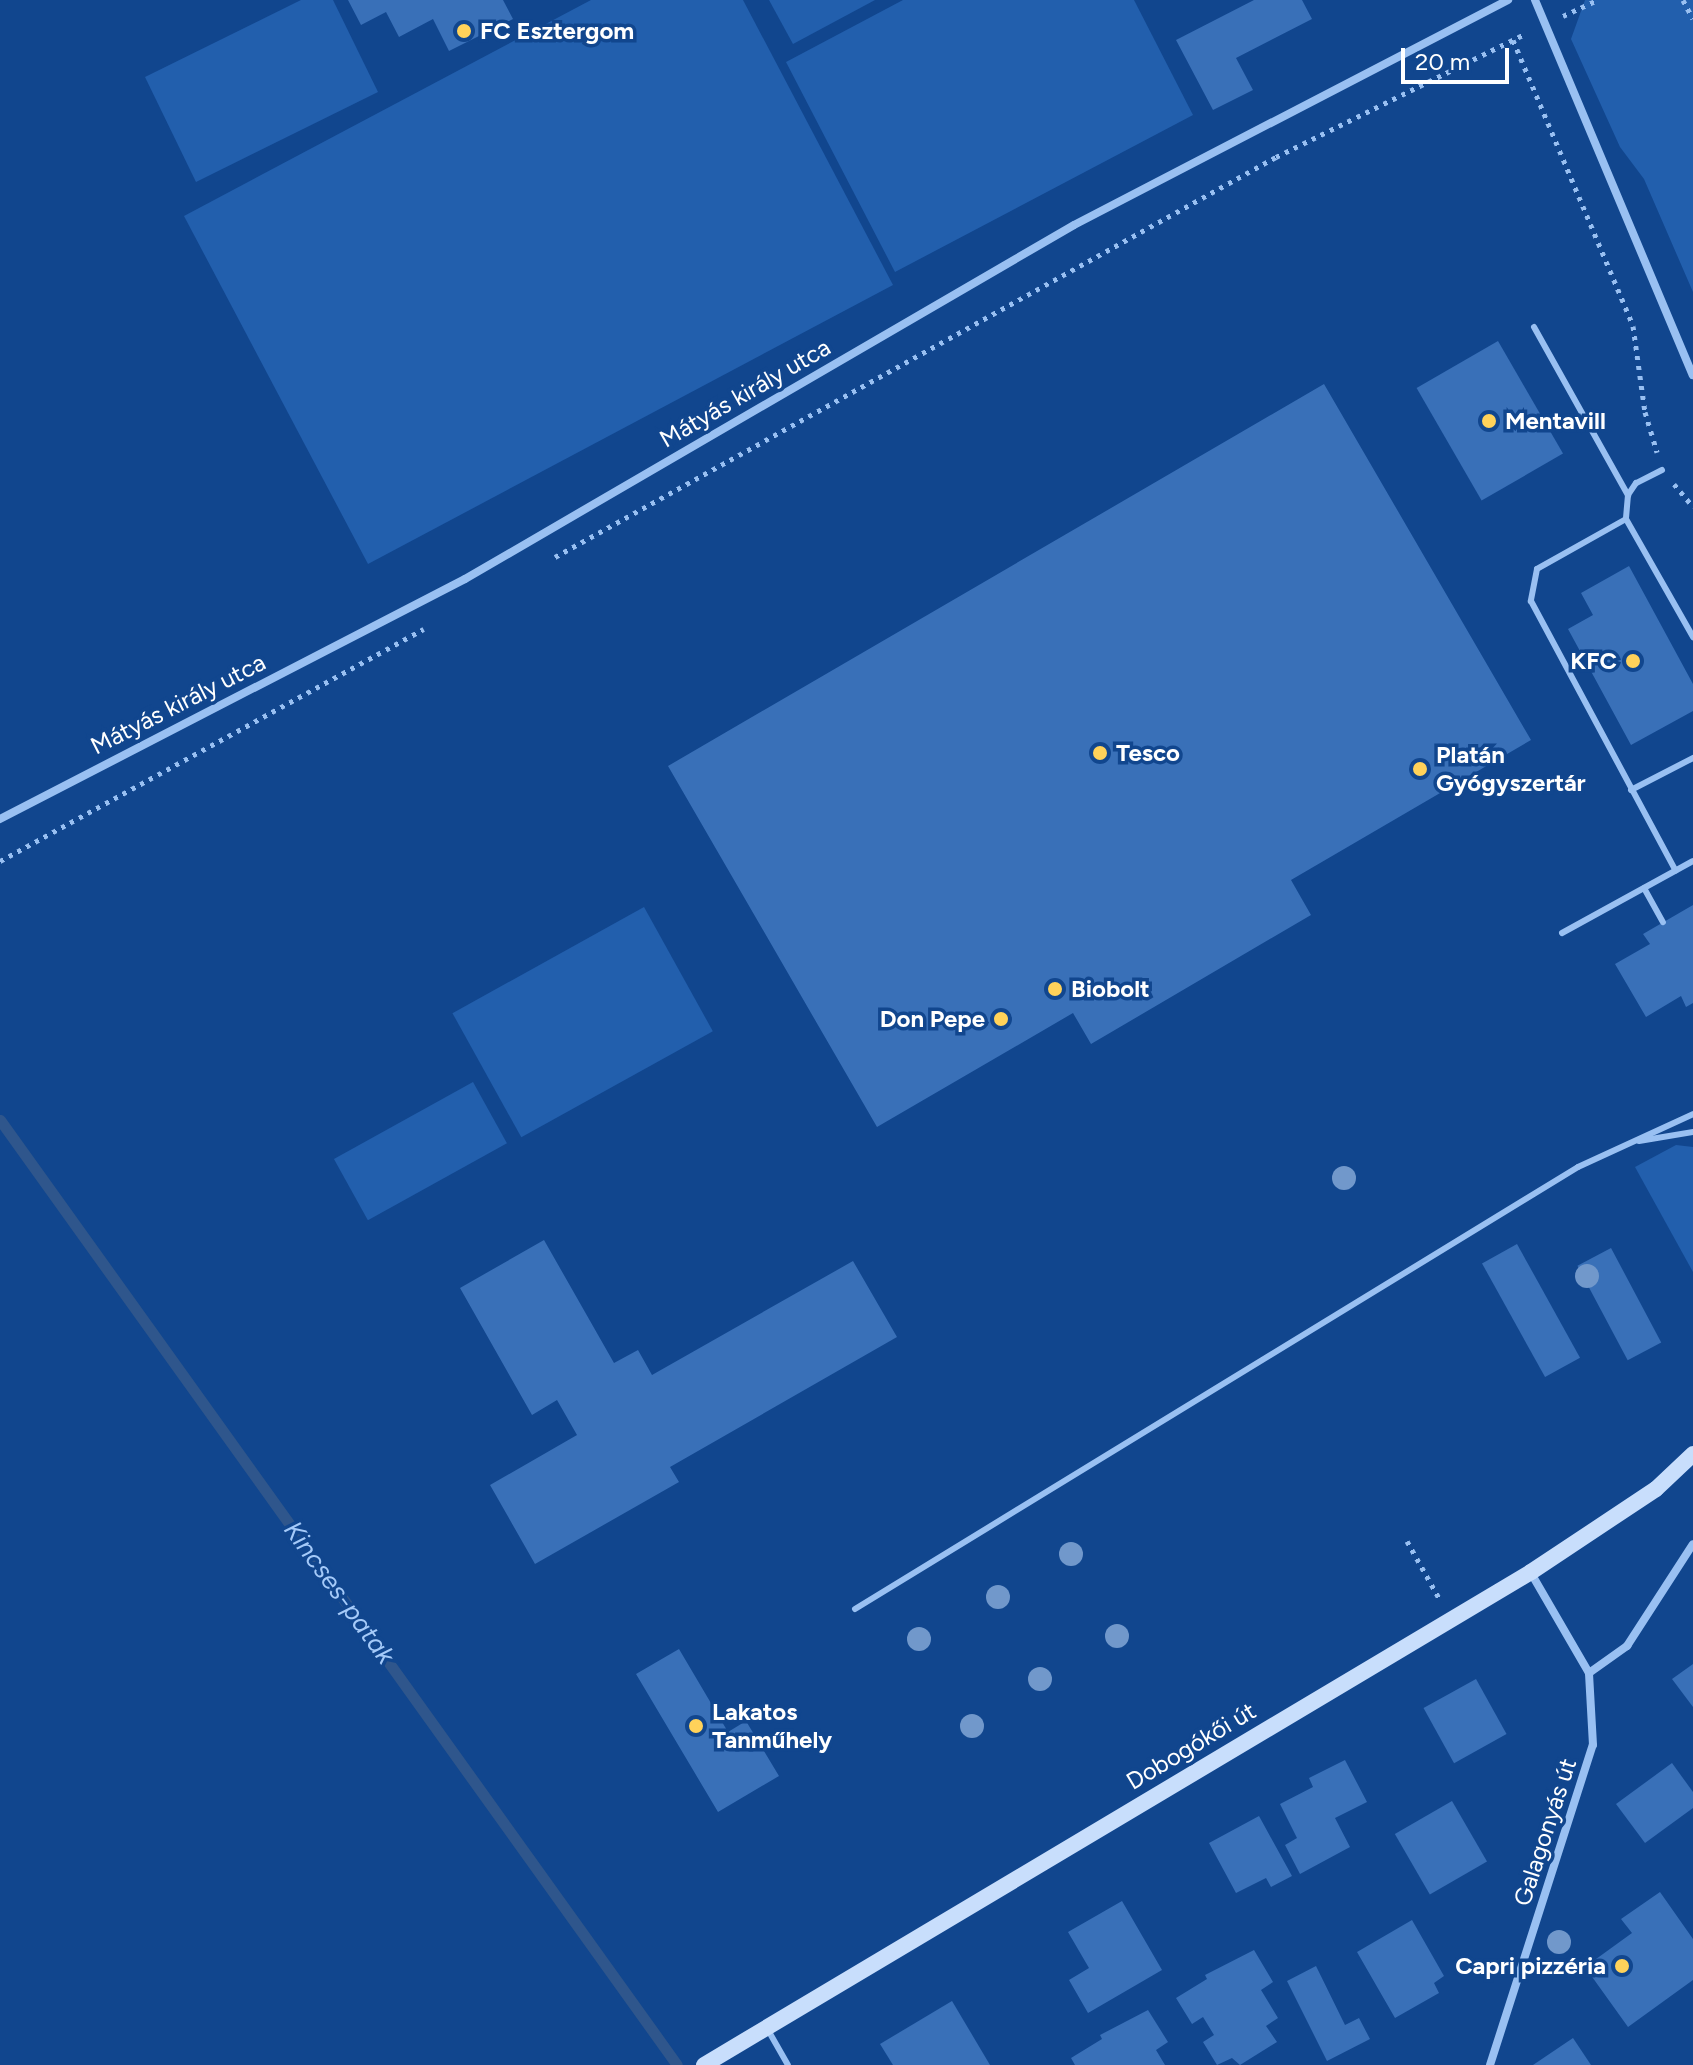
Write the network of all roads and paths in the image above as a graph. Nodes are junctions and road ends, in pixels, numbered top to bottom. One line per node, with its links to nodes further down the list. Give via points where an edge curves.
1 (1508, 0): 18 (street, Mátyás király utca, via 1074,225 465,579)
2 (1535, 0): 6 (street)
3 (1598, 0): 6 (path)
4 (1683, 0): 5 (path)
5 (1693, 19)
6 (1545, 25): 7 (path); 9 (street)
7 (1513, 40): 10 (path, via 1633,326 1645,412); 13 (path, via 1276,157)
8 (1534, 327): 11 (lane)
9 (1693, 375)
10 (1662, 470): 11 (lane, via 1636,483)
11 (1628, 495): 12 (lane)
12 (1626, 519): 15 (lane); 17 (lane, via 1537,569 1530,585 1535,615)
13 (552, 558)
14 (427, 627): 19 (path)
15 (1693, 637)
16 (1693, 758): 17 (lane)
17 (1631, 790): 21 (lane)
18 (0, 819)
19 (0, 861)
20 (1693, 861): 21 (lane)
21 (1676, 871): 22 (lane)
22 (1644, 888): 23 (lane); 24 (lane)
23 (1663, 922)
24 (1562, 933)
25 (1693, 1114): 27 (lane)
26 (1693, 1132): 27 (lane)
27 (1631, 1142): 33 (lane, via 1578,1167)
28 (1693, 1454): 31 (main road, Dobogókői út, via 1656,1489)
29 (1407, 1541): 32 (path)
30 (1693, 1544): 34 (street, via 1627,1646)
31 (1531, 1572): 34 (street, Galagonyás út); 35 (main road, Dobogókői út)
32 (1434, 1588)
33 (855, 1609)
34 (1589, 1673): 38 (street, Galagonyás út, via 1593,1745 1584,1782)
35 (766, 2026): 36 (main road, Dobogókői út); 37 (lane)
36 (704, 2065)
37 (788, 2065)
38 (1490, 2065)

